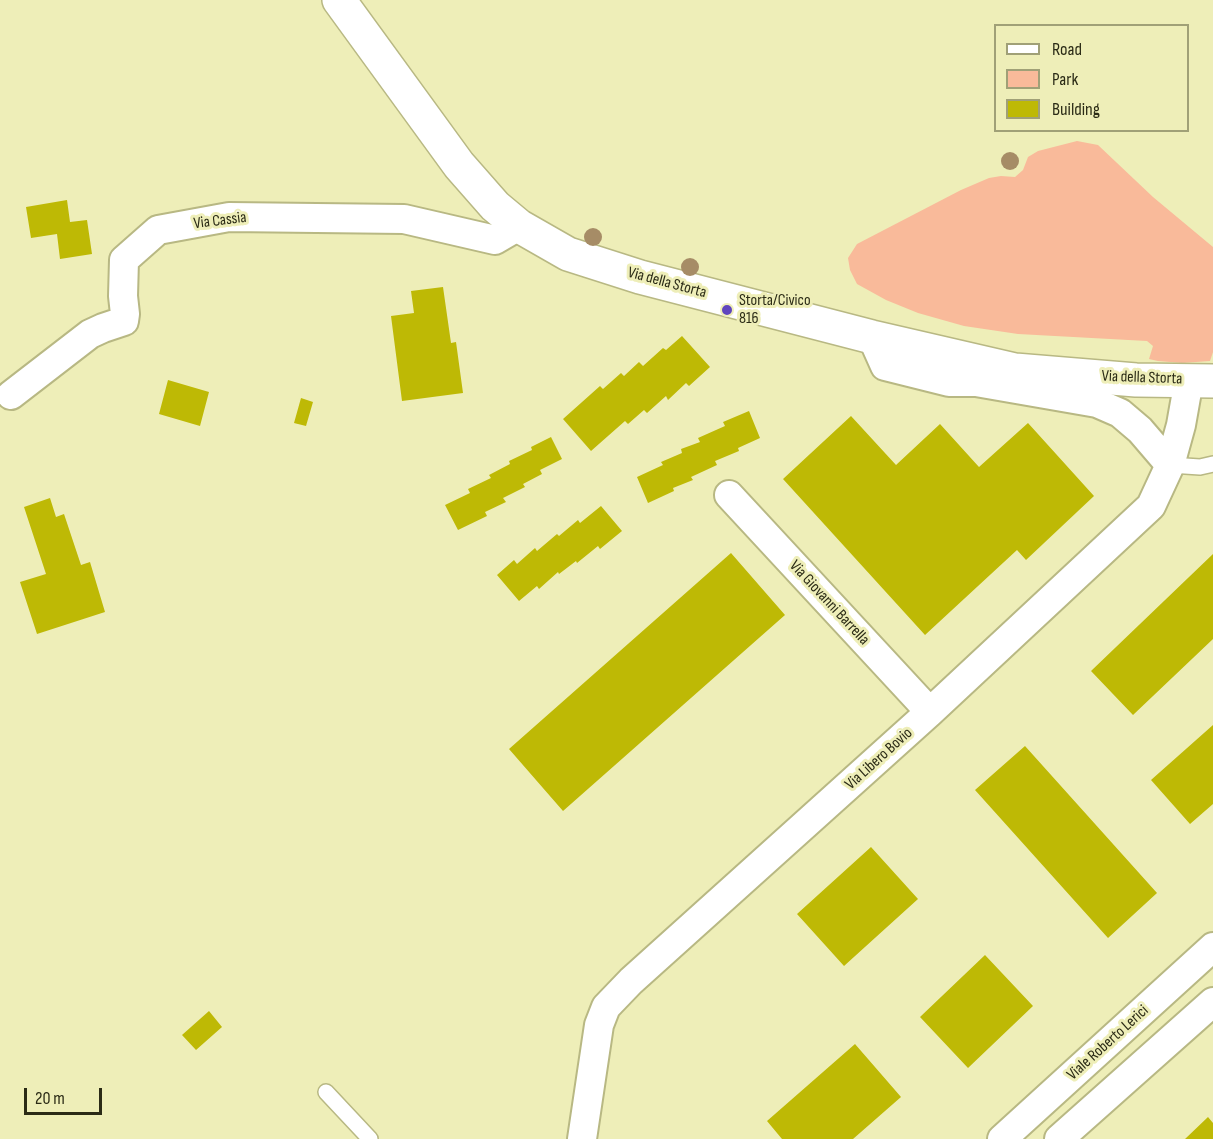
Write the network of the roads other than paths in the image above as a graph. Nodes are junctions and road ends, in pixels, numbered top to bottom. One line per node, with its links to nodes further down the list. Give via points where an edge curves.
1 (339, 0): 2 (main road, Via della Storta, via 459,165 495,206)
2 (519, 226): 3 (main road, Via della Storta, via 568,254 640,277); 5 (street, Via Cassia, via 495,240 404,219 229,217 158,230 124,260 124,321 90,334)
3 (872, 337): 4 (main road, Via della Storta, via 1015,370 1136,380); 7 (street, via 885,366 949,381 1097,403 1120,413)
4 (1201, 380): 7 (street, Via Libero Bovio, via 1181,425)
5 (11, 395)
6 (1213, 464): 7 (lane)
7 (1170, 465): 9 (street, Via Libero Bovio, via 1151,506)
8 (729, 495): 9 (street, Via Giovanni Barrella)
9 (930, 712): 14 (street, Via Libero Bovio, via 606,1007 599,1025)
10 (1213, 947): 15 (street, Viale Roberto Lerici)
11 (1213, 1002): 16 (street)
12 (326, 1092): 13 (lane)
13 (370, 1139)
14 (582, 1139)
15 (1002, 1139)
16 (1059, 1139)

